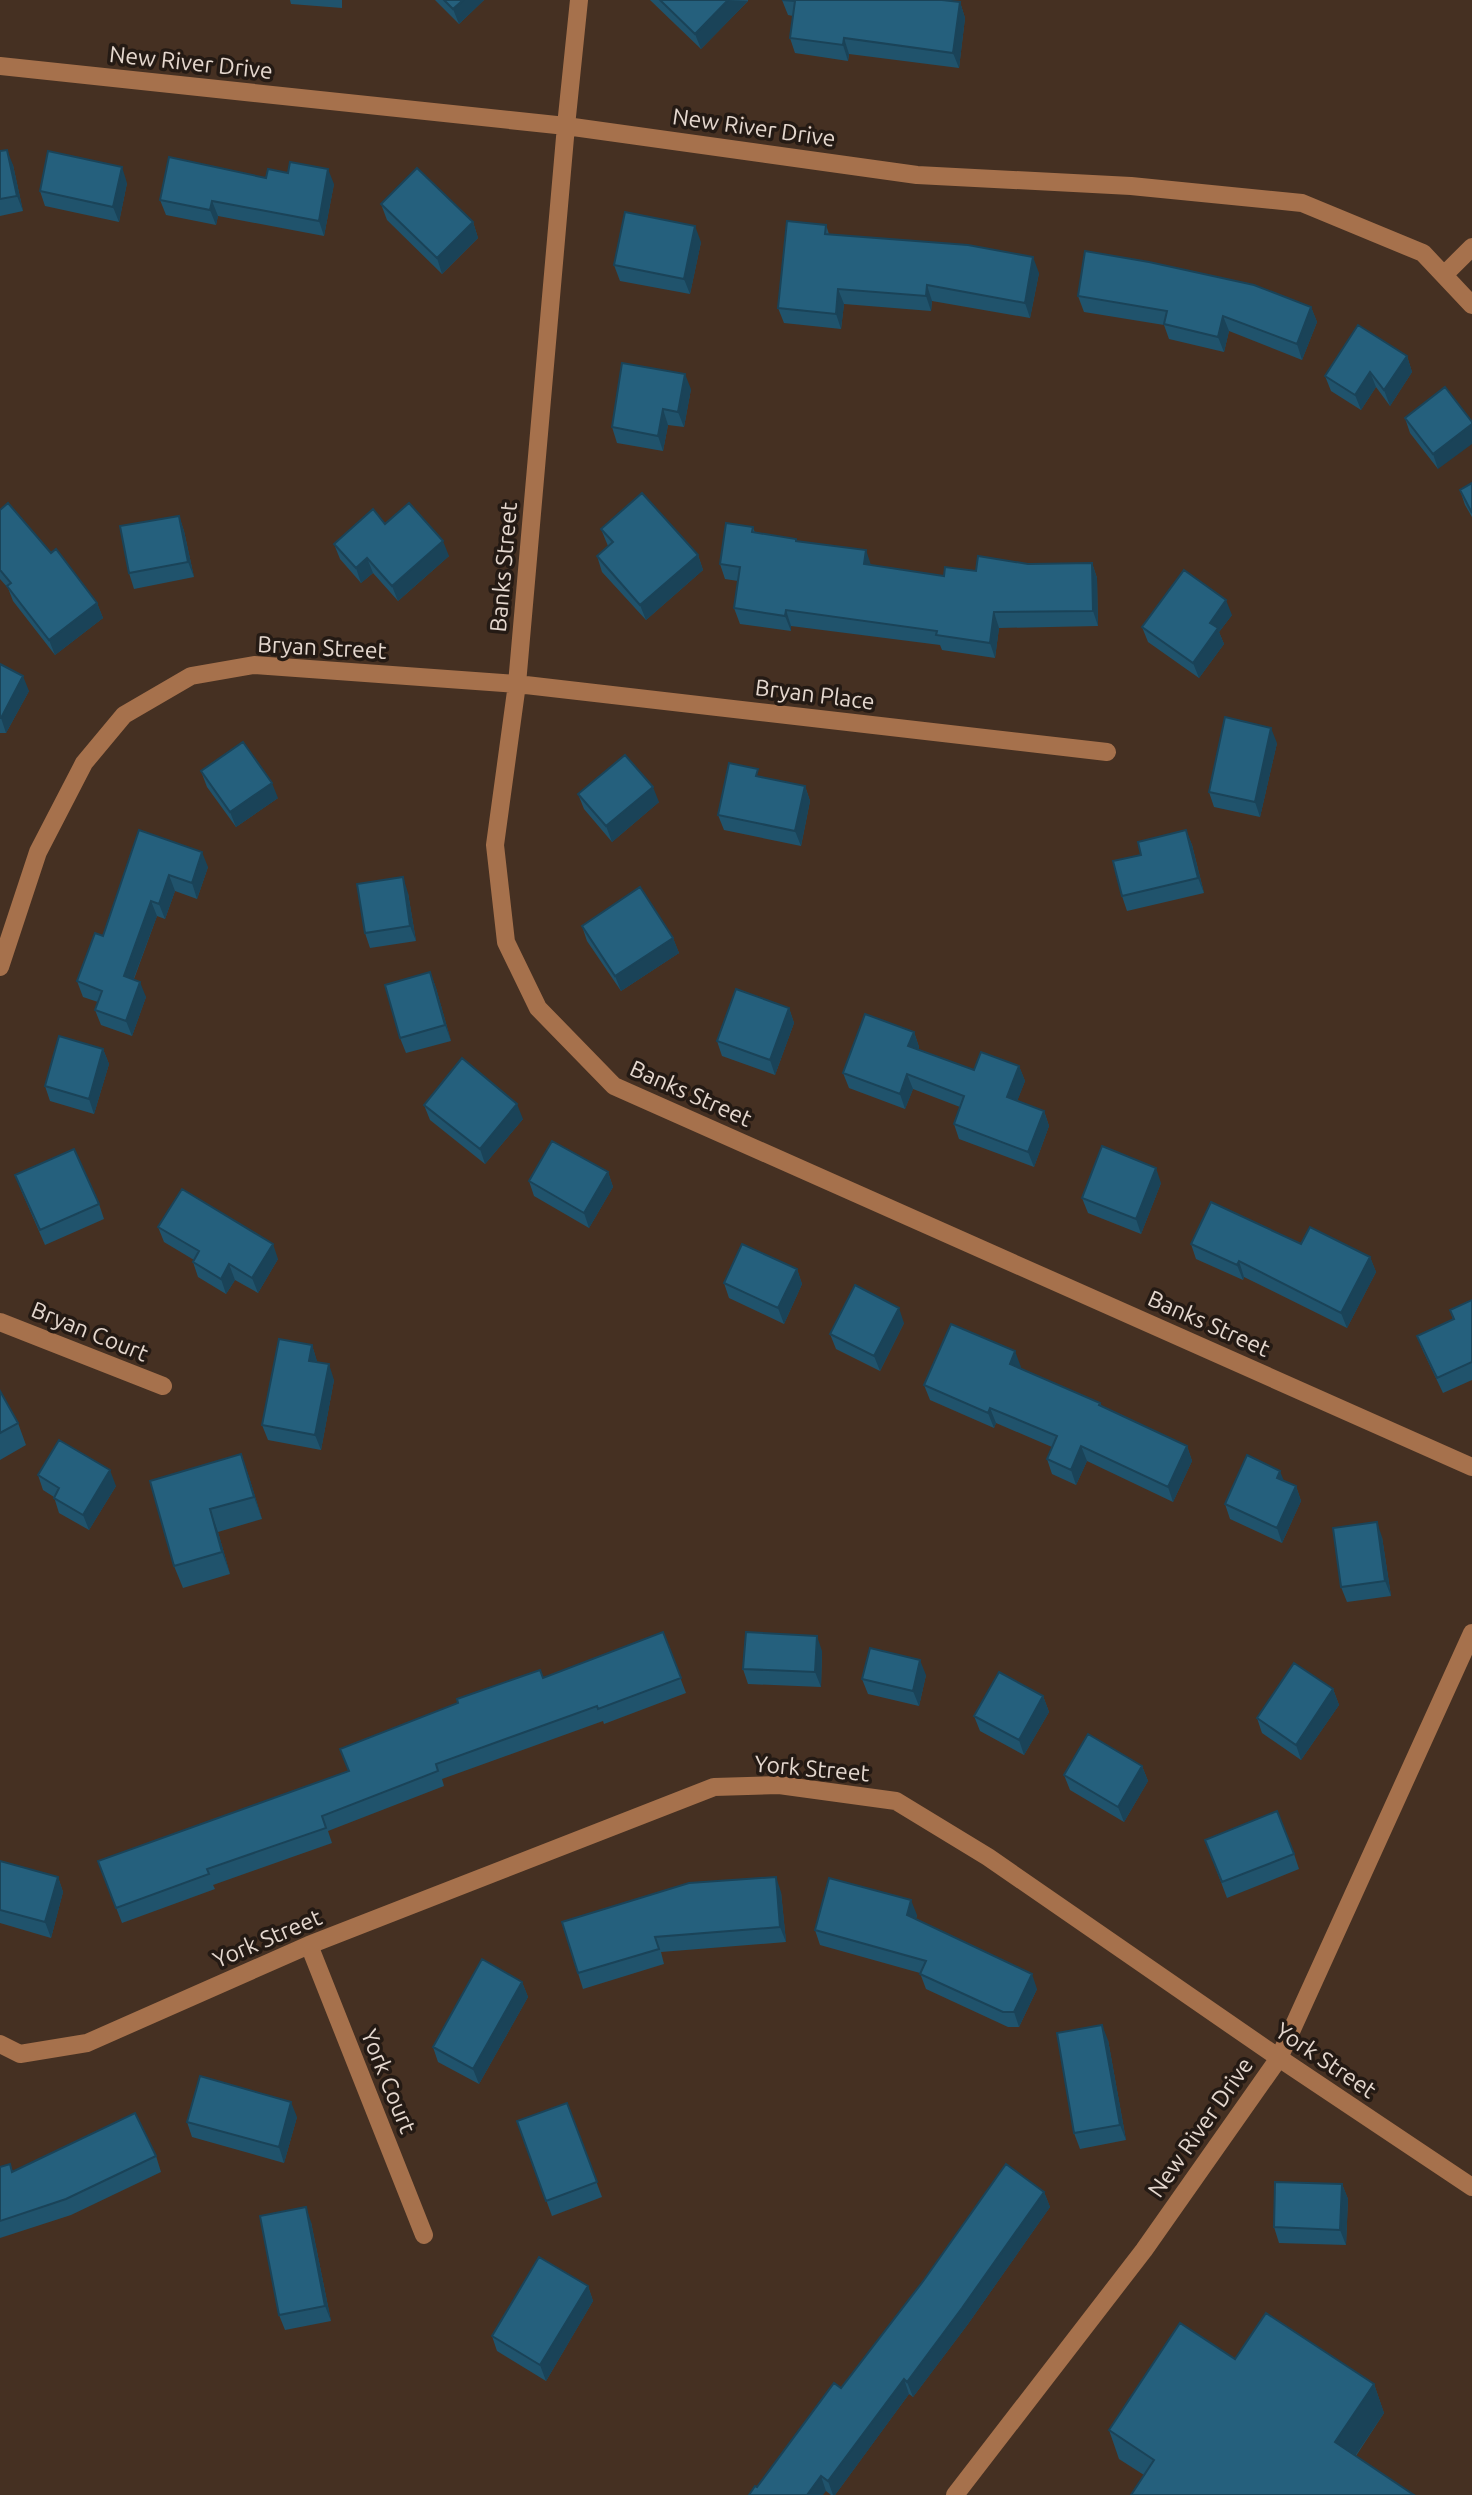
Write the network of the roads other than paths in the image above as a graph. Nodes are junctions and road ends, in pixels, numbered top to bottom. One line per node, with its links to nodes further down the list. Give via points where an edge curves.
1 (579, 0): 3 (street, Banks Street)
2 (0, 66): 3 (street, New River Drive)
3 (566, 126): 5 (street, New River Drive, via 917,175 1132,186 1302,203 1423,253); 7 (street, Banks Street)
4 (1472, 247): 5 (street)
5 (1444, 275): 6 (street, New River Drive)
6 (1472, 305)
7 (517, 684): 8 (street, Bryan Place); 9 (street, Bryan Street, via 254,665 191,676 124,715 84,763 38,852); 12 (street, Banks Street, via 495,845 506,942 538,1008 614,1086)
8 (1107, 752)
9 (0, 967)
10 (0, 1321): 11 (street, Bryan Court)
11 (163, 1386)
12 (1472, 1467)
13 (1472, 1633): 16 (street, New River Drive)
14 (309, 1945): 15 (street, York Street, via 87,2043 20,2054); 16 (street, York Street, via 714,1787 779,1785 897,1801 988,1857); 18 (street, York Court)
15 (0, 2044)
16 (1279, 2058): 17 (street, York Street); 19 (street, New River Drive, via 1144,2250)
17 (1472, 2187)
18 (424, 2235)
19 (954, 2495)

